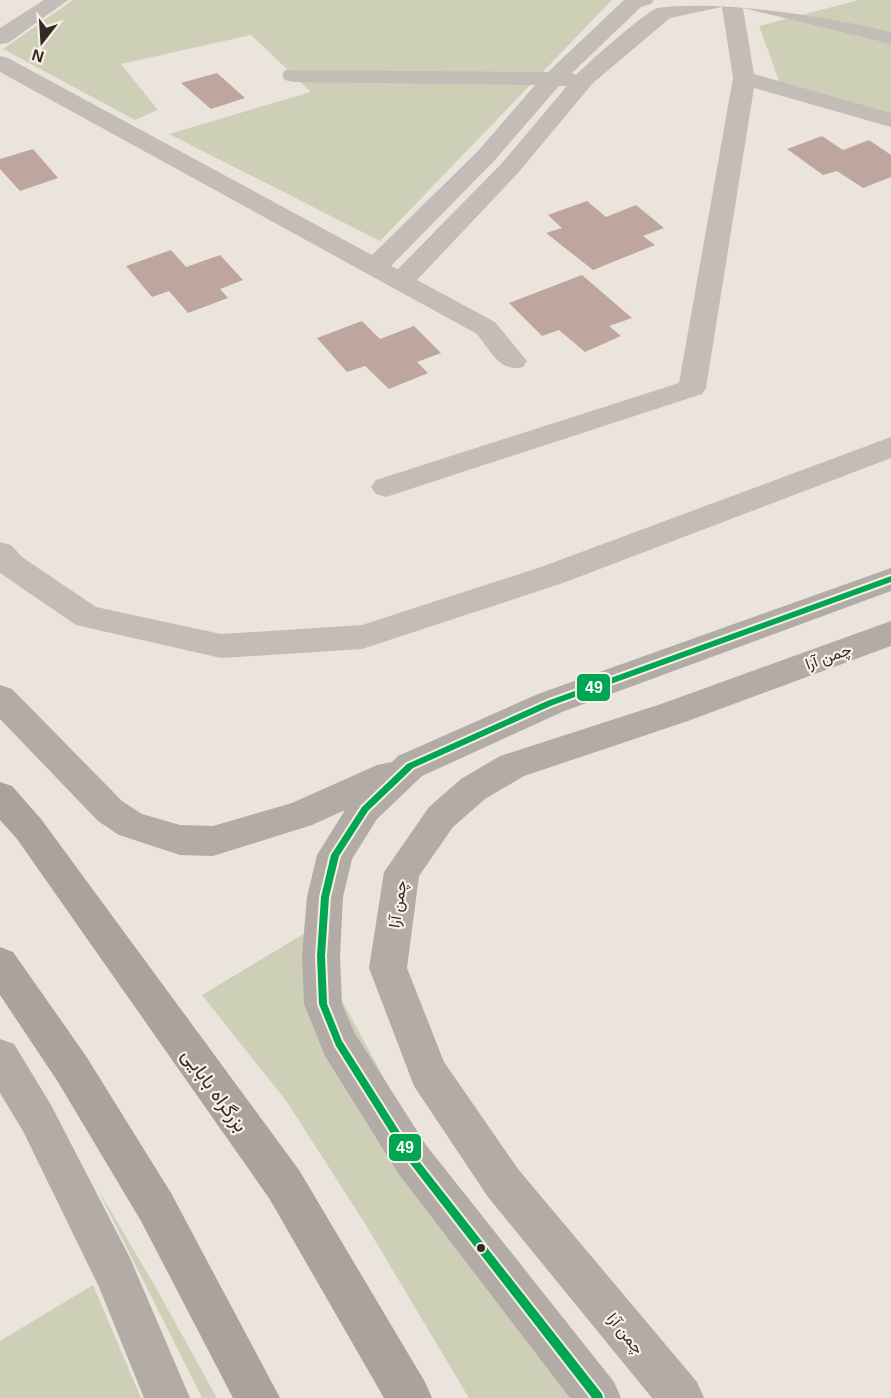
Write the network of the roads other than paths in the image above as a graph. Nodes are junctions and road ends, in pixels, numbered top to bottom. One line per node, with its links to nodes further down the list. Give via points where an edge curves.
1 (58, 0): 6 (street)
2 (644, 0): 12 (street, via 634,2)
3 (724, 0): 10 (street, via 663,13)
4 (731, 0): 11 (street)
5 (736, 0): 7 (street)
6 (0, 38)
7 (891, 38)
8 (0, 63): 16 (street)
9 (293, 75): 12 (street)
10 (585, 78): 12 (street); 15 (street)
11 (744, 78): 13 (street); 20 (street, via 692,388)
12 (552, 80): 14 (street)
13 (891, 120)
14 (486, 156): 15 (street); 16 (street)
15 (510, 168): 17 (street)
16 (375, 267): 17 (street)
17 (399, 283): 18 (street, via 486,328)
18 (513, 361)
19 (891, 447): 21 (street, via 552,575 362,637 221,646 87,617 11,566)
20 (386, 487)
21 (0, 553)
22 (891, 579): 25 (main road, via 550,703)
23 (891, 633): 33 (main road, چمن آرا, via 673,714 512,766 473,789 441,817 402,872 388,968 428,1073 503,1183)
24 (0, 698): 25 (main road, via 110,811 132,825 180,840 213,841 300,815)
25 (410, 766): 32 (main road, via 365,809 335,855 325,897 323,1004 339,1042 412,1159)
26 (0, 796): 31 (highway, بزرگراه بابایی, via 29,829 284,1184)
27 (0, 964): 30 (highway, via 72,1069 156,1207)
28 (0, 1057): 29 (main road, via 37,1118 115,1272)
29 (166, 1398)
30 (257, 1398)
31 (409, 1398)
32 (598, 1398)
33 (681, 1398)

